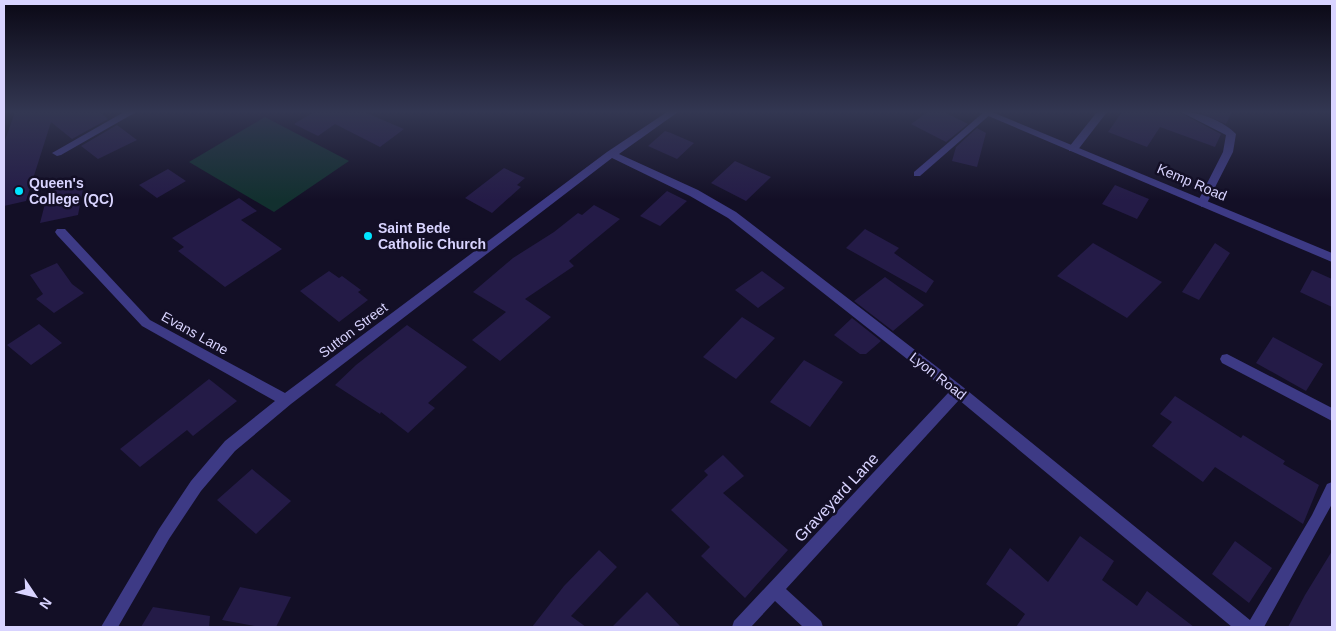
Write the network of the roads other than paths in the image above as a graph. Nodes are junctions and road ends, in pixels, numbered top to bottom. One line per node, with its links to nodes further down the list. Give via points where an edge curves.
1 (78, 141): 8 (street)
2 (630, 141): 9 (street, Sutton Street)
3 (953, 141): 10 (lane)
4 (1055, 141): 7 (street, Kemp Road)
5 (1079, 141): 7 (street)
6 (1230, 141): 11 (street, via 1228,152)
7 (1073, 149): 11 (street, Kemp Road)
8 (57, 153)
9 (611, 154): 15 (street, Lyon Road, via 694,193 732,215); 16 (street, Sutton Street)
10 (917, 174)
11 (1202, 203): 13 (street, Kemp Road)
12 (61, 232): 16 (street, Evans Lane, via 146,323)
13 (1332, 258)
14 (1227, 359): 17 (street)
15 (958, 391): 19 (street, Graveyard Lane); 23 (street, Lyon Road)
16 (286, 400): 20 (street, Sutton Street, via 230,446 196,486)
17 (1332, 415)
18 (1332, 489): 24 (street)
19 (774, 589): 21 (street, Graveyard Lane); 22 (street)
20 (109, 627)
21 (740, 627)
22 (815, 627)
23 (1245, 627)
24 (1255, 627)

